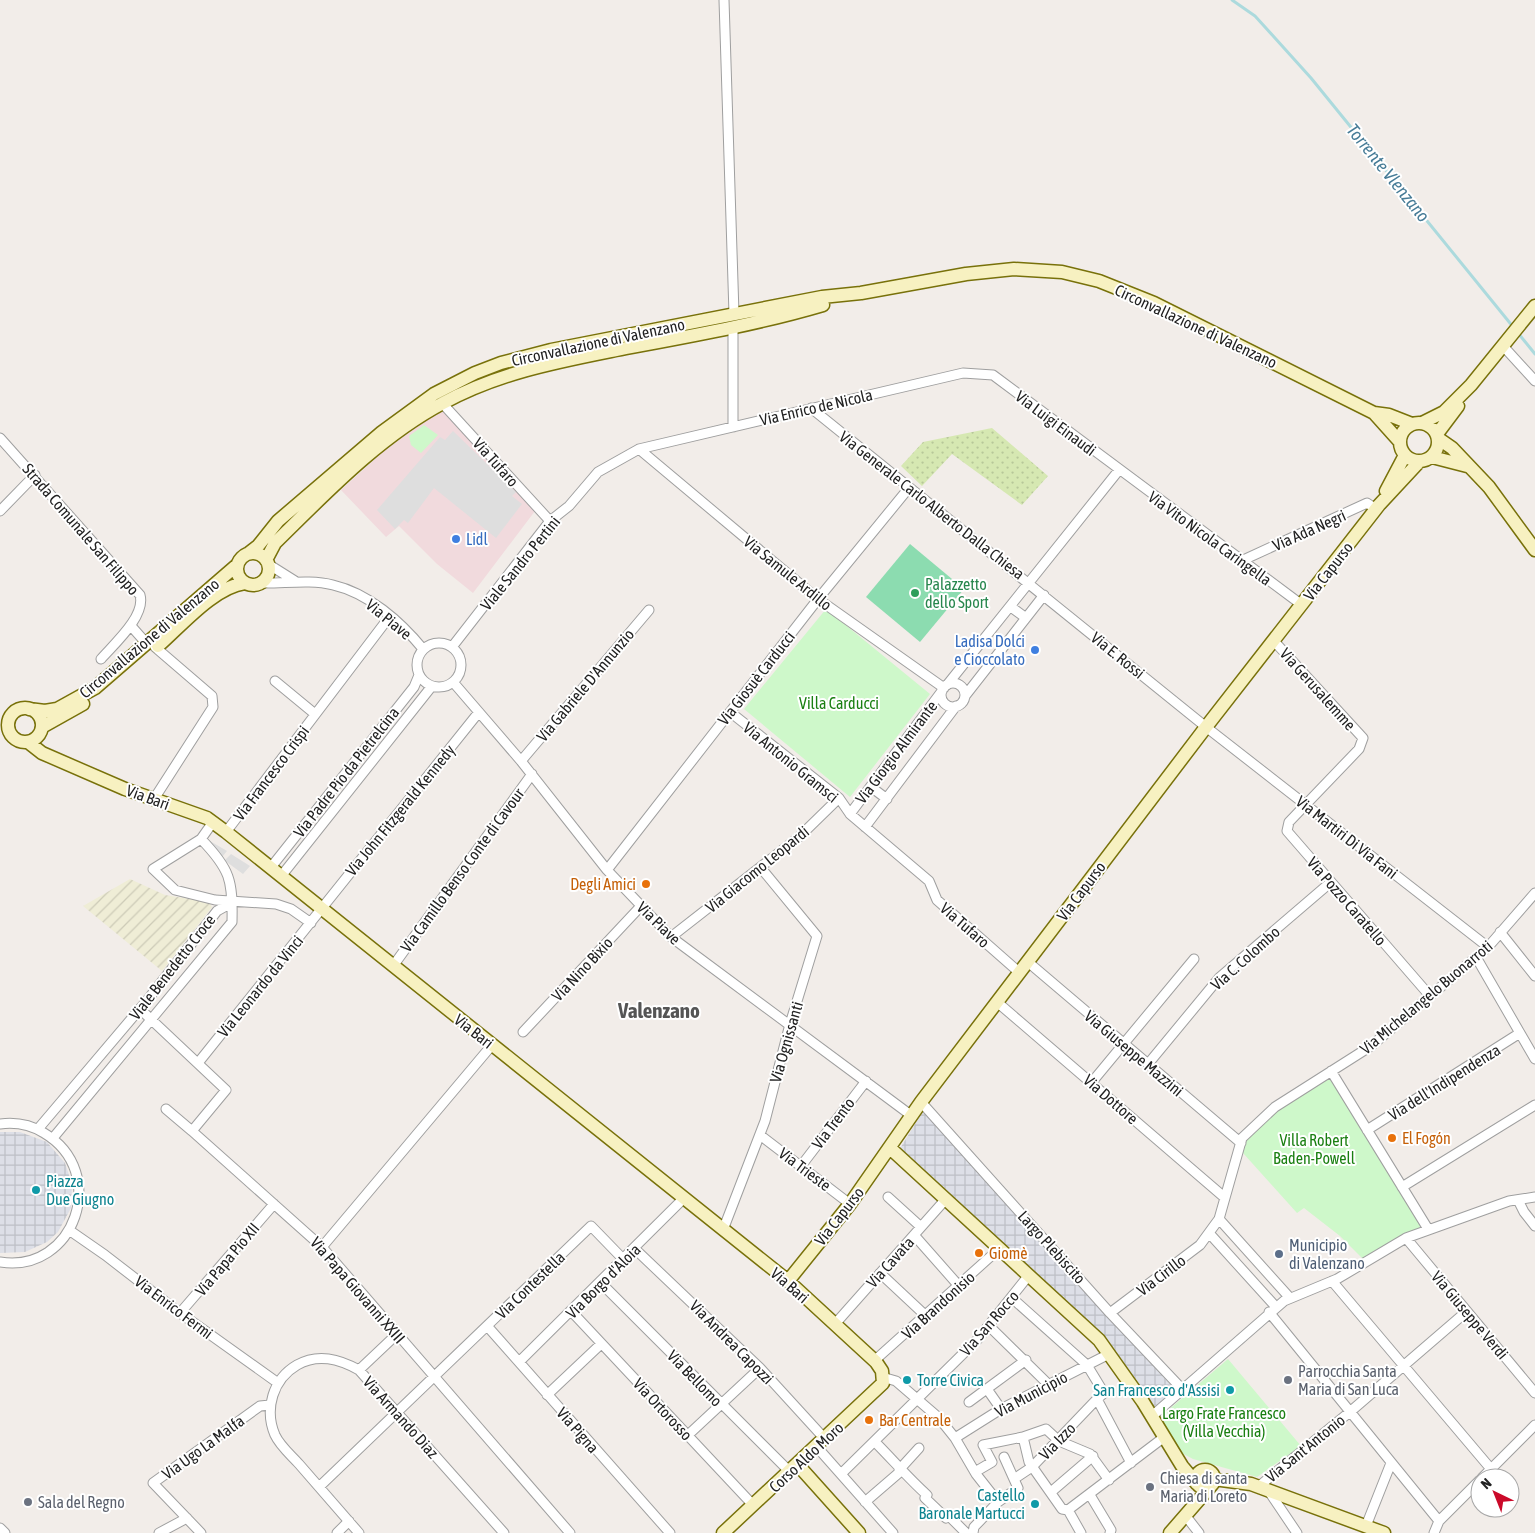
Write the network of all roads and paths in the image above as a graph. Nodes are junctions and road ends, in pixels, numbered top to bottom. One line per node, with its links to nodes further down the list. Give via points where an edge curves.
1 (724, 0): 3 (street)
2 (1531, 314): 4 (street)
3 (734, 321): 8 (street, Circonvallazione di Valenzano, via 535,366 483,383); 10 (street, Circonvallazione di Valenzano, via 822,297 966,274 1014,269 1062,272 1098,281 1154,304); 12 (street); 28 (street, Circonvallazione di Valenzano, via 528,355 452,384 415,406 382,432 278,521)
4 (1505, 345): 6 (street); 7 (street)
5 (993, 375): 9 (street, Via Enrico de Nicola, via 963,373); 21 (street, Via Luigi Einaudi)
6 (1535, 381)
7 (1471, 385): 11 (street, via 1444,412); 13 (street)
8 (442, 403): 26 (street, Via Tufaro); 30 (street, Circonvallazione di Valenzano, via 402,429 328,492 275,543)
9 (811, 408): 12 (street, Via Enrico de Nicola); 23 (street, Via Generale Carlo Alberto Dalla Chiesa)
10 (1374, 413): 11 (street, Circonvallazione di Valenzano); 15 (street, Circonvallazione di Valenzano)
11 (1417, 423): 13 (street, via 1428,424); 15 (street, via 1403,431)
12 (733, 427): 16 (street, Via Enrico de Nicola)
13 (1438, 436): 18 (street, via 1439,446); 20 (street)
14 (0, 438): 22 (street, Strada Comunale San Filippo)
15 (1400, 442): 17 (street)
16 (639, 450): 26 (street, Viale Sandro Pertini, via 598,472 569,506); 37 (street, Via Samule Ardillo)
17 (1405, 455): 19 (street); 24 (street)
18 (1432, 457): 19 (street); 20 (street)
19 (1419, 462): 24 (street)
20 (1467, 466): 27 (street, via 1508,510)
21 (1119, 470): 29 (street, Via Vito Nicola Caringella); 34 (street, Via Giorgio Almirante)
22 (35, 475): 25 (street); 43 (street, Strada Comunale San Filippo, via 140,595 141,604)
23 (908, 489): 34 (street, Via Generale Carlo Alberto Dalla Chiesa); 37 (street, Via Giosuè Carducci)
24 (1377, 507): 29 (street, Via Ada Negri, via 1367,503); 38 (street, Via Capurso)
25 (0, 512)
26 (550, 521): 46 (street, Viale Sandro Pertini)
27 (1535, 550)
28 (249, 553): 30 (street, via 258,554); 31 (street)
29 (1241, 560): 38 (street, Via Vito Nicola Caringella)
30 (267, 562): 32 (street, Via Piave); 35 (street, via 266,578)
31 (237, 565): 33 (street, via 238,575); 45 (street, Circonvallazione di Valenzano)
32 (294, 581): 35 (street, Via Piave); 41 (street, Via Piave, via 333,585 370,600)
33 (245, 583): 35 (street); 45 (street, Circonvallazione di Valenzano, via 235,584 215,595)
34 (1030, 583): 36 (street, Via E. Rossi); 39 (street, Via Giorgio Almirante)
35 (259, 584)
36 (1044, 595): 42 (street); 61 (street, Via E. Rossi)
37 (818, 599): 53 (street, Via Samule Ardillo); 58 (street, Via Giosuè Carducci)
38 (1302, 605): 44 (street, Via Capurso)
39 (1011, 607): 42 (street); 53 (street, Via Giorgio Almirante)
40 (649, 610): 66 (street, Via Gabriele D'Annunzio)
41 (390, 616): 47 (street, Via Piave); 60 (street, Via Francesco Crispi)
42 (1026, 618): 54 (street)
43 (131, 626): 45 (street); 48 (street, Strada Comunale San Filippo)
44 (1273, 640): 61 (street, Via Capurso); 72 (street, Via Gerusalemme, via 1363,738 1358,749)
45 (151, 646): 56 (street, Circonvallazione di Valenzano, via 69,704 45,711); 63 (street, Circonvallazione di Valenzano, via 103,691); 70 (street, via 212,696 213,706)
46 (452, 647): 47 (street, via 434,642); 51 (street, via 457,651 461,664 458,677)
47 (423, 649): 49 (street, via 416,661)
48 (100, 659)
49 (418, 675): 52 (street); 78 (street, Via Padre Pio da Pietrelcina, via 414,687)
50 (275, 682): 60 (street, Via Francesco Crispi)
51 (453, 682): 52 (street, via 447,686); 57 (street, Via Piave)
52 (432, 686): 81 (street, Via Padre Pio da Pietrelcina)
53 (944, 688): 54 (street, via 957,684 963,688); 55 (street, via 944,703); 68 (street, Via Giorgio Almirante)
54 (965, 696): 55 (street)
55 (956, 706): 71 (street, Via Giorgio Almirante)
56 (30, 709): 59 (street); 63 (street, via 39,716)
57 (479, 712): 66 (street, Via Piave); 86 (street, Via John Fitzgerald Kennedy)
58 (730, 712): 69 (street, Via Antonio Gramsci); 80 (street, Via Giosuè Carducci)
59 (6, 713): 62 (street, via 8,722)
60 (315, 714): 76 (street, Via Francesco Crispi)
61 (1206, 727): 72 (street, Via Martiri Di Via Fani); 93 (street, Via Capurso)
62 (5, 728): 64 (street, via 17,740)
63 (41, 730): 64 (street); 65 (street, via 48,749)
64 (28, 742): 65 (street, Via Bari)
65 (60, 761): 70 (street, Via Bari)
66 (521, 761): 67 (street, Via Piave)
67 (532, 774): 80 (street, Via Piave); 94 (street, Via Camillo Benso Conte di Cavour)
68 (871, 787): 71 (street); 73 (street, Via Giorgio Almirante)
69 (839, 798): 73 (street, Via Antonio Gramsci); 79 (street, Via Giacomo Leopardi)
70 (154, 799): 74 (street, Via Bari)
71 (887, 799): 75 (street, Via Giorgio Almirante)
72 (1305, 804): 82 (street, Via Pozzo Caratello, via 1289,822 1287,831); 90 (street, Via Martiri Di Via Fani)
73 (850, 814): 75 (street, Via Tufaro)
74 (213, 822): 76 (street, Via Bari); 77 (street)
75 (865, 827): 95 (street, Via Tufaro, via 929,881 937,900)
76 (226, 832): 78 (street, Via Bari)
77 (201, 839): 84 (street, via 222,860 232,885); 84 (street, via 153,868 175,890)
78 (272, 866): 81 (street, Via Bari)
79 (761, 868): 89 (street, Via Giacomo Leopardi); 101 (street, Via Ognissanti, via 817,936)
80 (607, 870): 85 (street, Via Piave)
81 (282, 875): 86 (street, Via Bari)
82 (1331, 882): 97 (street, Via Pozzo Caratello); 108 (street, Via C. Colombo, via 1219,978)
83 (1535, 893): 88 (street, Via Michelangelo Buonarroti)
84 (233, 902): 87 (street, via 276,904 291,909); 99 (street, Viale Benedetto Croce, via 217,911); 100 (street, Viale Benedetto Croce, via 232,922)
85 (641, 906): 89 (street, Via Piave); 102 (street, Via Nino Bixio)
86 (322, 909): 87 (street, Via Leonardo da Vinci); 94 (street, Via Bari)
87 (311, 923): 107 (street, Via Leonardo da Vinci)
88 (1500, 932): 90 (street, Via Michelangelo Buonarroti); 96 (street)
89 (671, 937): 101 (street, Via Piave)
90 (1488, 946): 91 (street, Via Michelangelo Buonarroti)
91 (1476, 957): 97 (street, Via Michelangelo Buonarroti); 103 (street)
92 (1194, 959): 104 (street)
93 (1028, 962): 95 (street, Via Capurso); 104 (street, Via Giuseppe Mazzini)
94 (393, 966): 105 (street, Via Bari)
95 (1020, 972): 98 (street, Via Capurso)
96 (1535, 976)
97 (1430, 996): 109 (street, Via Michelangelo Buonarroti, via 1372,1046)
98 (998, 1002): 111 (street, Via Dottore); 112 (street, Via Capurso)
99 (140, 1009): 100 (street); 117 (street, Viale Benedetto Croce)
100 (152, 1020): 107 (street); 121 (street, Viale Benedetto Croce)
101 (790, 1024): 110 (street, Via Piave); 120 (street, Via Ognissanti)
102 (523, 1032)
103 (1520, 1034): 106 (street); 118 (street, Via dell'Indipendenza)
104 (1124, 1044): 108 (street, Via Giuseppe Mazzini); 111 (street)
105 (492, 1045): 129 (street, Via Bari); 143 (street)
106 (1535, 1059)
107 (198, 1063): 119 (street, via 226,1090)
108 (1148, 1064): 122 (street, Via Giuseppe Mazzini)
109 (1331, 1071): 118 (street); 122 (street, Via Michelangelo Buonarroti, via 1274,1107)
110 (866, 1081): 115 (street, Via Piave); 124 (street, Via Trento)
111 (1092, 1082): 127 (street, Via Dottore)
112 (922, 1102): 115 (street, Via Capurso); 160 (street, Largo Plebiscito)
113 (1535, 1105): 125 (street)
114 (166, 1109): 119 (street, Via Papa Giovanni XXIII)
115 (912, 1116): 123 (street, Via Capurso)
116 (0, 1124): 117 (street, via 20,1124)
117 (38, 1129): 121 (street)
118 (1368, 1130): 125 (street)
119 (192, 1131): 132 (street, Via Papa Giovanni XXIII)
120 (760, 1135): 124 (street, Via Trieste); 139 (street, Via Ognissanti)
121 (53, 1138): 138 (street, via 68,1153 78,1178 79,1206)
122 (1241, 1142): 127 (street)
123 (890, 1148): 130 (street, Largo Plebiscito); 133 (street, Via Capurso)
124 (800, 1166): 133 (street, Via Trieste)
125 (1402, 1187): 137 (street)
126 (888, 1197): 136 (street)
127 (1224, 1197): 134 (street)
128 (1535, 1197): 131 (street)
129 (684, 1198): 139 (street, Via Bari); 145 (street, Via Borgo d'Aloia)
130 (945, 1200): 136 (street, Via Cavata); 144 (street, Largo Plebiscito)
131 (1518, 1200): 135 (street); 137 (street)
132 (274, 1204): 143 (street, Via Papa Giovanni XXIII); 159 (street, Via Papa Pio XII)
133 (850, 1204): 150 (street, Via Capurso)
134 (1219, 1219): 140 (street); 155 (street)
135 (1535, 1226)
136 (921, 1227): 141 (street, Via Cavata)
137 (1428, 1229): 142 (street)
138 (69, 1230): 147 (street, via 46,1253 22,1262); 159 (street, Via Enrico Fermi)
139 (723, 1230): 150 (street, Via Bari)
140 (1209, 1233): 156 (street); 160 (street, Via Cirillo, via 1200,1245)
141 (914, 1235): 148 (street, Via Cavata); 153 (street)
142 (1406, 1238): 151 (street); 158 (street, Via Giuseppe Verdi)
143 (322, 1247): 165 (street, Via Papa Giovanni XXIII)
144 (1000, 1248): 149 (street, Largo Plebiscito); 153 (street, Via Brandonisio)
145 (635, 1249): 146 (street, Via Borgo d'Aloia); 173 (street, Via Andrea Capozzi)
146 (624, 1260): 152 (street, Via Borgo d'Aloia); 164 (street, Via Contestella, via 591,1226)
147 (0, 1262)
148 (880, 1273): 161 (street); 162 (street, Via Cavata)
149 (1029, 1275): 154 (street, Via San Rocco); 167 (street, Largo Plebiscito, via 1099,1340)
150 (788, 1281): 162 (street, Via Bari)
151 (1332, 1281): 155 (street); 172 (street)
152 (600, 1282): 157 (street, Via Borgo d'Aloia); 186 (street, Via Bellomo)
153 (960, 1286): 161 (street, Via Brandonisio)
154 (1012, 1298): 163 (street, Via San Rocco); 171 (street)
155 (1290, 1298): 156 (street)
156 (1273, 1310): 180 (street); 189 (street)
157 (572, 1312): 166 (street, Via Ortorosso); 170 (street, Via Borgo d'Aloia)
158 (1466, 1312): 172 (street, Via Sant'Antonio); 181 (street, Via Giuseppe Verdi)
159 (180, 1314): 177 (street, Via Enrico Fermi)
160 (1110, 1314): 180 (street, Largo Plebiscito)
161 (926, 1316): 168 (street, Via Brandonisio)
162 (835, 1324): 168 (street, Via Bari)
163 (989, 1326): 169 (street); 184 (street, Via San Rocco)
164 (488, 1327): 170 (street, Via Pigna); 175 (street, Via Contestella)
165 (396, 1335): 174 (street); 175 (street, Via Papa Giovanni XXIII)
166 (601, 1344): 182 (street); 193 (street, Via Ortorosso)
167 (1109, 1354): 171 (street, Via Municipio); 191 (street, Largo Plebiscito)
168 (874, 1360): 176 (street, Via Bari, via 882,1371)
169 (1026, 1360): 178 (street); 179 (street)
170 (519, 1362): 182 (street, Via Pigna)
171 (1087, 1365): 178 (street, Via Municipio); 183 (street, via 1104,1393)
172 (1403, 1365): 189 (street, Via Sant'Antonio); 208 (street)
173 (760, 1368): 186 (street); 198 (street, Via Andrea Capozzi)
174 (358, 1370): 177 (street, Via Armando Diaz, via 343,1361 327,1358 310,1360 297,1365); 190 (street, Via Armando Diaz)
175 (434, 1377): 190 (street, Via Contestella); 239 (street, Via Papa Giovanni XXIII)
176 (882, 1377): 184 (street, via 896,1381); 198 (street, Corso Aldo Moro, via 883,1383)
177 (278, 1383): 187 (street)
178 (1048, 1385): 188 (street, Via Municipio)
179 (987, 1389): 185 (street); 188 (street)
180 (1184, 1391): 191 (street)
181 (1535, 1393)
182 (547, 1395): 240 (street, Via Pigna)
183 (1097, 1400): 197 (street, Via Izzo); 204 (street)
184 (917, 1401): 195 (street, via 939,1418); 199 (street, Via San Rocco)
185 (968, 1402)
186 (720, 1404): 193 (street); 207 (street, Via Bellomo)
187 (270, 1405): 217 (street, via 275,1434); 227 (street, Via Ugo La Malfa, via 260,1406 153,1483)
188 (1001, 1409): 195 (street, Via Municipio)
189 (1351, 1411): 205 (street); 218 (street, Via Sant'Antonio)
190 (397, 1412): 217 (street); 238 (street, Via Armando Diaz)
191 (1151, 1417): 196 (street, Largo Plebiscito)
192 (1535, 1425): 208 (street)
193 (688, 1435): 224 (street, Via Ortorosso)
194 (1023, 1437): 197 (street, via 1046,1429); 206 (street); 211 (street, via 983,1445 992,1462)
195 (955, 1438): 211 (street)
196 (1163, 1438): 203 (street, Largo Plebiscito); 204 (street)
197 (1059, 1440): 201 (street); 206 (street, Via Izzo)
198 (820, 1442): 207 (street, Corso Aldo Moro); 212 (street, Via Andrea Capozzi)
199 (875, 1442): 209 (street); 212 (street, Via San Rocco)
200 (919, 1448): 209 (street)
201 (1093, 1456): 214 (street); 220 (street)
202 (1004, 1457): 213 (street)
203 (1179, 1458): 210 (street); 216 (street, Largo Plebiscito)
204 (1132, 1463): 214 (street)
205 (1391, 1463): 229 (street); 230 (street)
206 (1032, 1467): 213 (street, Via Izzo); 220 (street)
207 (794, 1468): 224 (street, Corso Aldo Moro); 242 (street)
208 (1492, 1468)
209 (900, 1470): 222 (street); 244 (street, via 927,1495 925,1498)
210 (1204, 1470): 215 (street, via 1210,1472); 216 (street, via 1197,1475)
211 (975, 1472): 223 (street)
212 (841, 1474): 222 (street, Via Andrea Capozzi)
213 (1014, 1479): 223 (street, via 1018,1488)
214 (1109, 1480): 221 (street)
215 (1212, 1483): 216 (street, via 1202,1488); 218 (street); 226 (street)
216 (1197, 1484)
217 (319, 1487): 228 (street)
218 (1263, 1488): 230 (street); 249 (street)
219 (1470, 1490): 229 (street)
220 (1051, 1492): 225 (street, via 1062,1509)
221 (1090, 1495): 225 (street); 246 (street)
222 (866, 1502): 243 (street, Via Andrea Capozzi)
223 (998, 1502): 232 (street)
224 (753, 1505): 241 (street, Corso Aldo Moro)
225 (1068, 1510): 245 (street)
226 (1185, 1515): 247 (street); 248 (street)
227 (187, 1518): 234 (street); 235 (street)
228 (349, 1521): 236 (street); 237 (street)
229 (1439, 1521): 251 (street)
230 (1366, 1526): 250 (street)
231 (0, 1528): 233 (street)
232 (976, 1531)
233 (5, 1533)
234 (159, 1533)
235 (202, 1533)
236 (337, 1533)
237 (360, 1533)
238 (504, 1533)
239 (570, 1533)
240 (670, 1533)
241 (723, 1533)
242 (859, 1533)
243 (893, 1533)
244 (966, 1533)
245 (1081, 1533)
246 (1110, 1533)
247 (1170, 1533)
248 (1198, 1533)
249 (1297, 1533)
250 (1384, 1533)
251 (1434, 1533)

